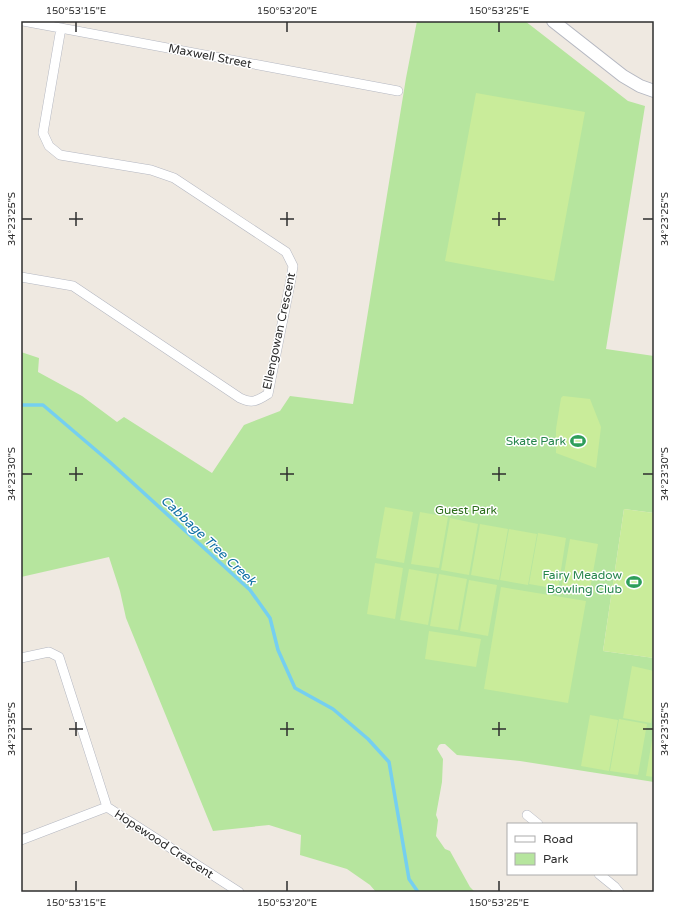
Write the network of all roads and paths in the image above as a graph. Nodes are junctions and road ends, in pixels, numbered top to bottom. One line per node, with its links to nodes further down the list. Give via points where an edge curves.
1 (23, 21): 3 (street, Maxwell Street)
2 (553, 21): 5 (main road, via 623,76)
3 (62, 28): 4 (street, Maxwell Street); 6 (street, Ellengowan Crescent, via 43,133 49,146 60,155 151,170 174,178 286,252 293,266 268,394 249,402 240,398 74,286)
4 (398, 91)
5 (654, 91)
6 (21, 278)
7 (21, 658): 8 (street, via 49,652 59,657)
8 (107, 807): 11 (street, Hopewood Crescent); 13 (street, Hopewood Crescent)
9 (527, 815): 10 (street)
10 (537, 823)
11 (21, 840)
12 (600, 875): 14 (street)
13 (239, 892)
14 (619, 892)

